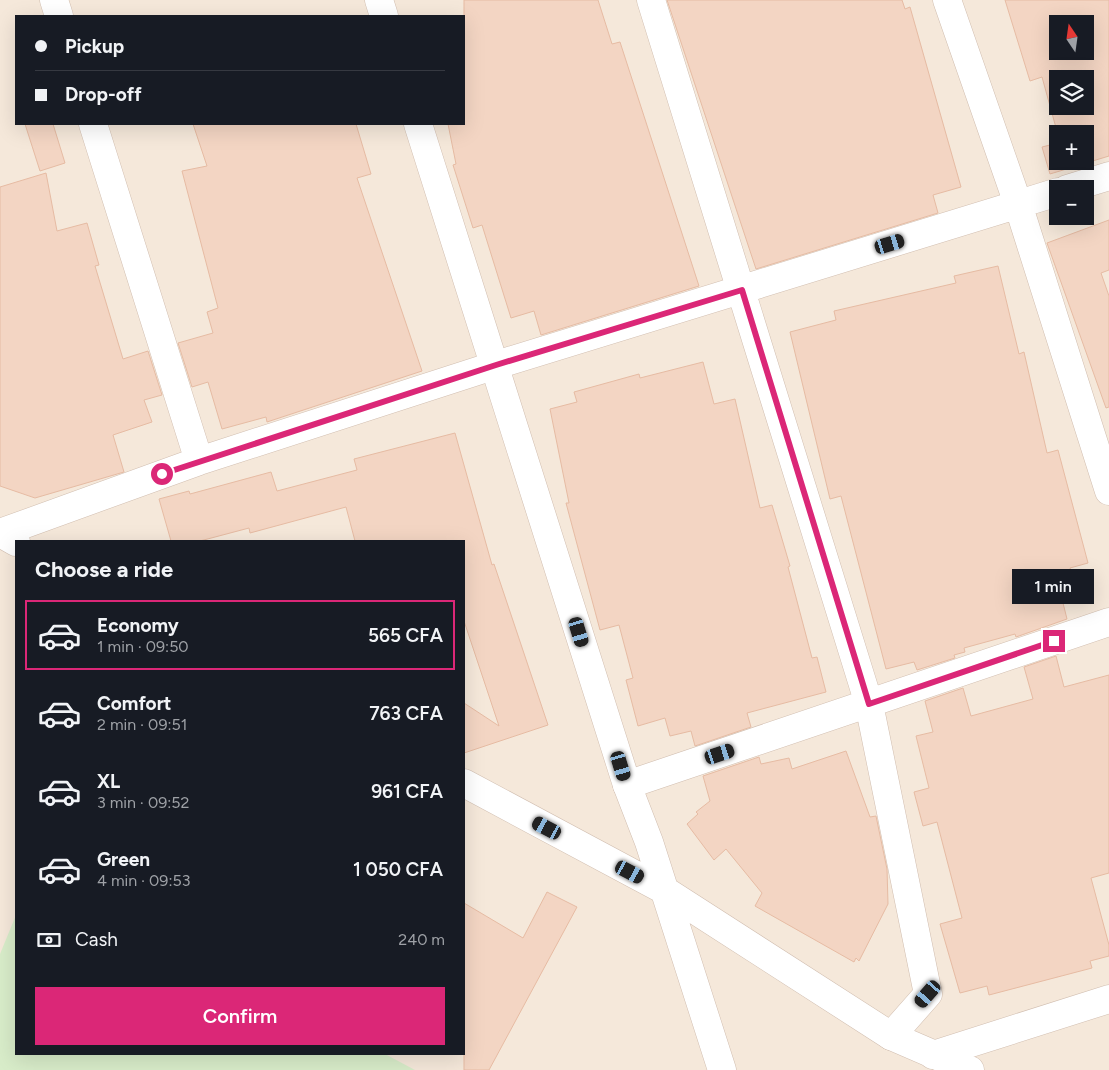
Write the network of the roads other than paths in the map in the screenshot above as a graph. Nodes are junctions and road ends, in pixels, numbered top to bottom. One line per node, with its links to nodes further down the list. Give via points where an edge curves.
1 (54, 0): 5 (street)
2 (379, 0): 6 (street)
3 (652, 0): 13 (street)
4 (947, 0): 12 (street)
5 (59, 15)
6 (384, 15)
7 (93, 125): 15 (street)
8 (418, 125): 14 (street)
9 (1109, 176): 10 (street)
10 (1094, 181)
11 (1049, 195): 12 (street)
12 (1018, 204): 13 (street); 16 (street)
13 (742, 290): 14 (street); 20 (street)
14 (496, 365): 15 (street); 22 (street)
15 (198, 461): 17 (street)
16 (1109, 491)
17 (0, 533): 18 (street)
18 (15, 541)
19 (1109, 622): 20 (street)
20 (869, 704): 22 (street); 25 (street, via 928,994)
21 (465, 784): 23 (street)
22 (627, 785): 23 (street)
23 (664, 890): 25 (street); 27 (street)
24 (1109, 999): 26 (street)
25 (891, 1036): 26 (street)
26 (933, 1055): 28 (street)
27 (722, 1070)
28 (970, 1070)

